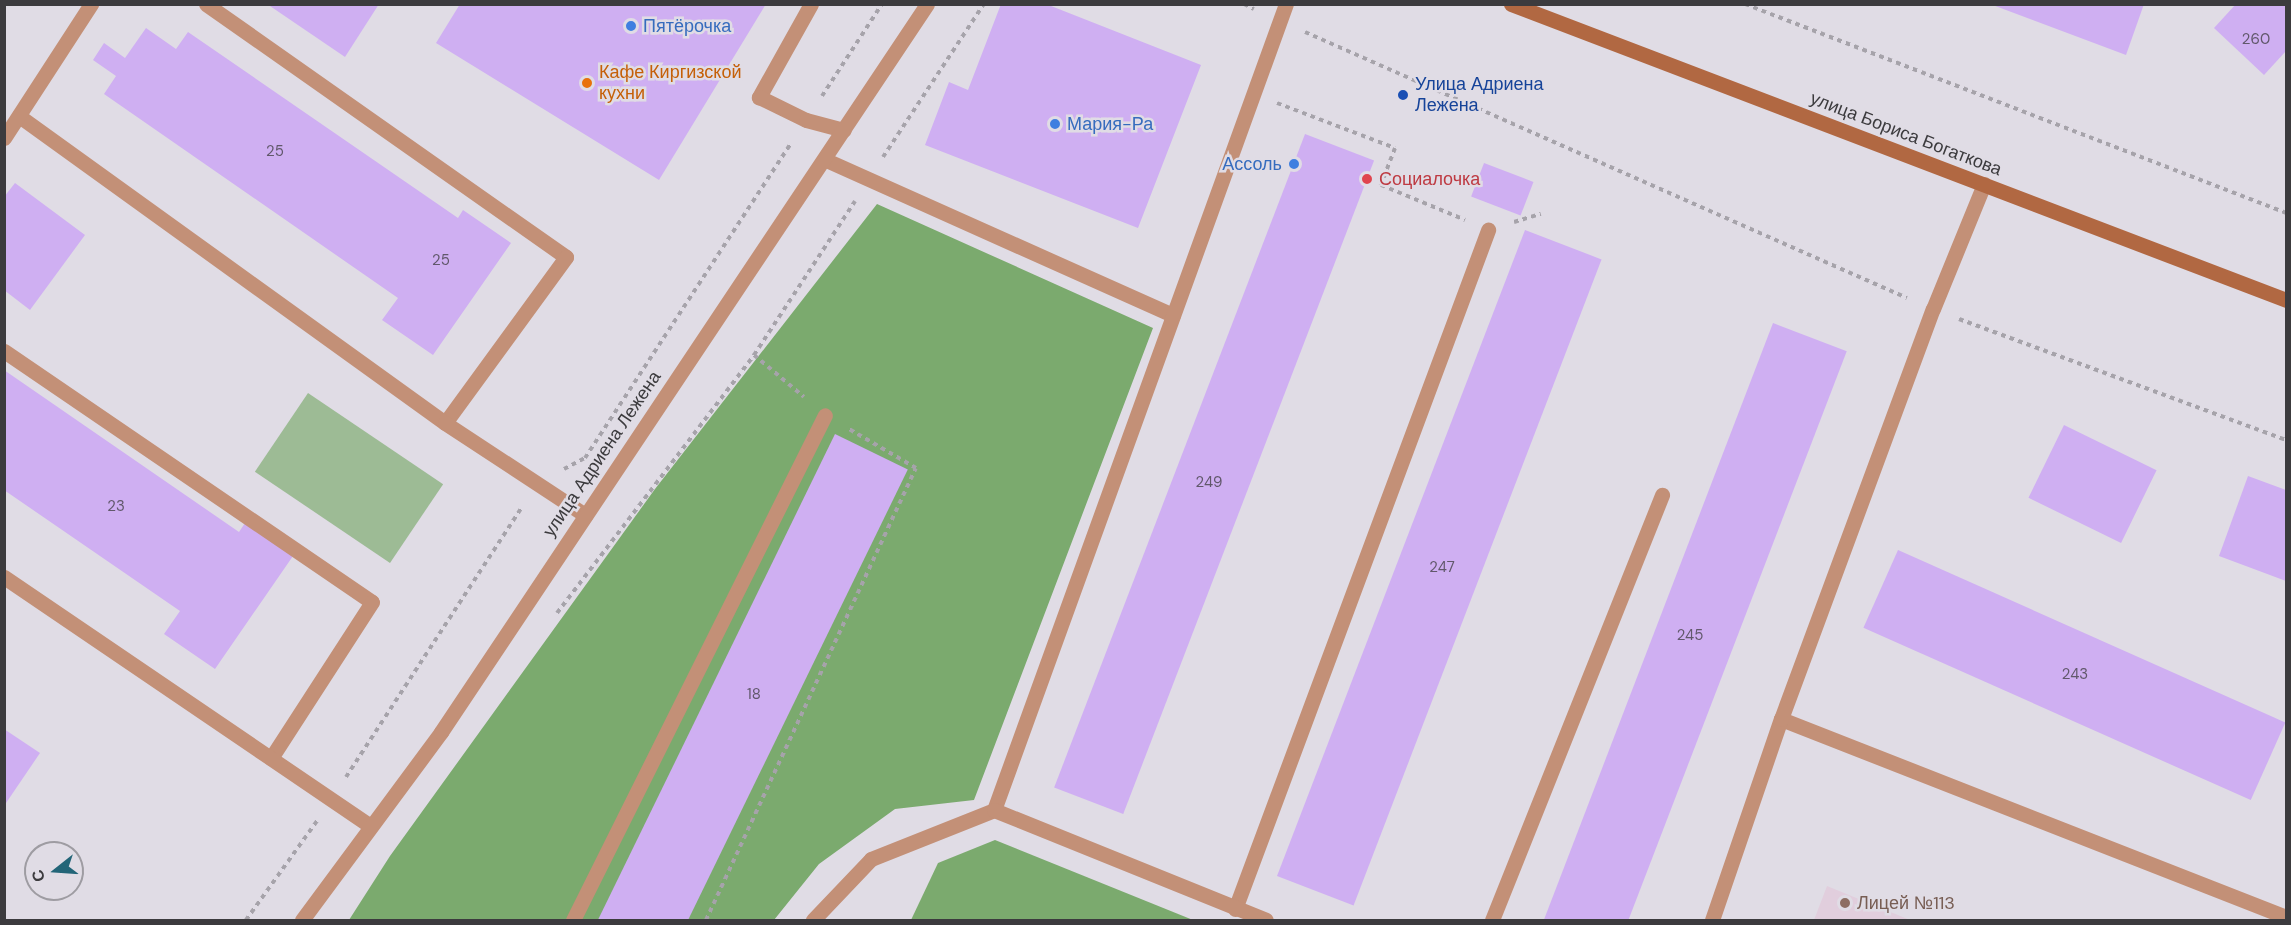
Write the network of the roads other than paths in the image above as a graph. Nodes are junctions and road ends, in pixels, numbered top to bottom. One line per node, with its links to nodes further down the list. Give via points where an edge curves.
1 (91, 4): 7 (street)
2 (206, 4): 17 (street, via 566,257)
3 (811, 4): 8 (street, via 759,97 806,120)
4 (927, 4): 8 (street, улица Адриена Лежена)
5 (1286, 4): 14 (street)
6 (1511, 4): 11 (main road, улица Бориса Богаткова)
7 (19, 116): 9 (street); 17 (street)
8 (844, 130): 10 (street, улица Адриена Лежена)
9 (4, 138)
10 (826, 160): 14 (street); 19 (street, улица Адриена Лежена)
11 (1984, 184): 13 (main road, улица Бориса Богаткова); 21 (street, via 1933,309)
12 (1488, 230): 25 (street)
13 (2286, 300)
14 (1173, 315): 23 (street)
15 (4, 351): 22 (street, via 372,602)
16 (825, 415): 28 (street)
17 (445, 423): 19 (street)
18 (1662, 495): 31 (street)
19 (585, 515): 24 (street, улица Адриена Лежена, via 441,732)
20 (4, 578): 22 (street)
21 (1781, 719): 26 (street); 32 (street)
22 (271, 758): 24 (street)
23 (994, 810): 25 (street); 29 (street, via 872,860)
24 (370, 826): 27 (street, улица Адриена Лежена)
25 (1235, 909): 30 (street)
26 (2286, 917)
27 (302, 921)
28 (573, 921)
29 (813, 921)
30 (1266, 921)
31 (1492, 921)
32 (1712, 921)

